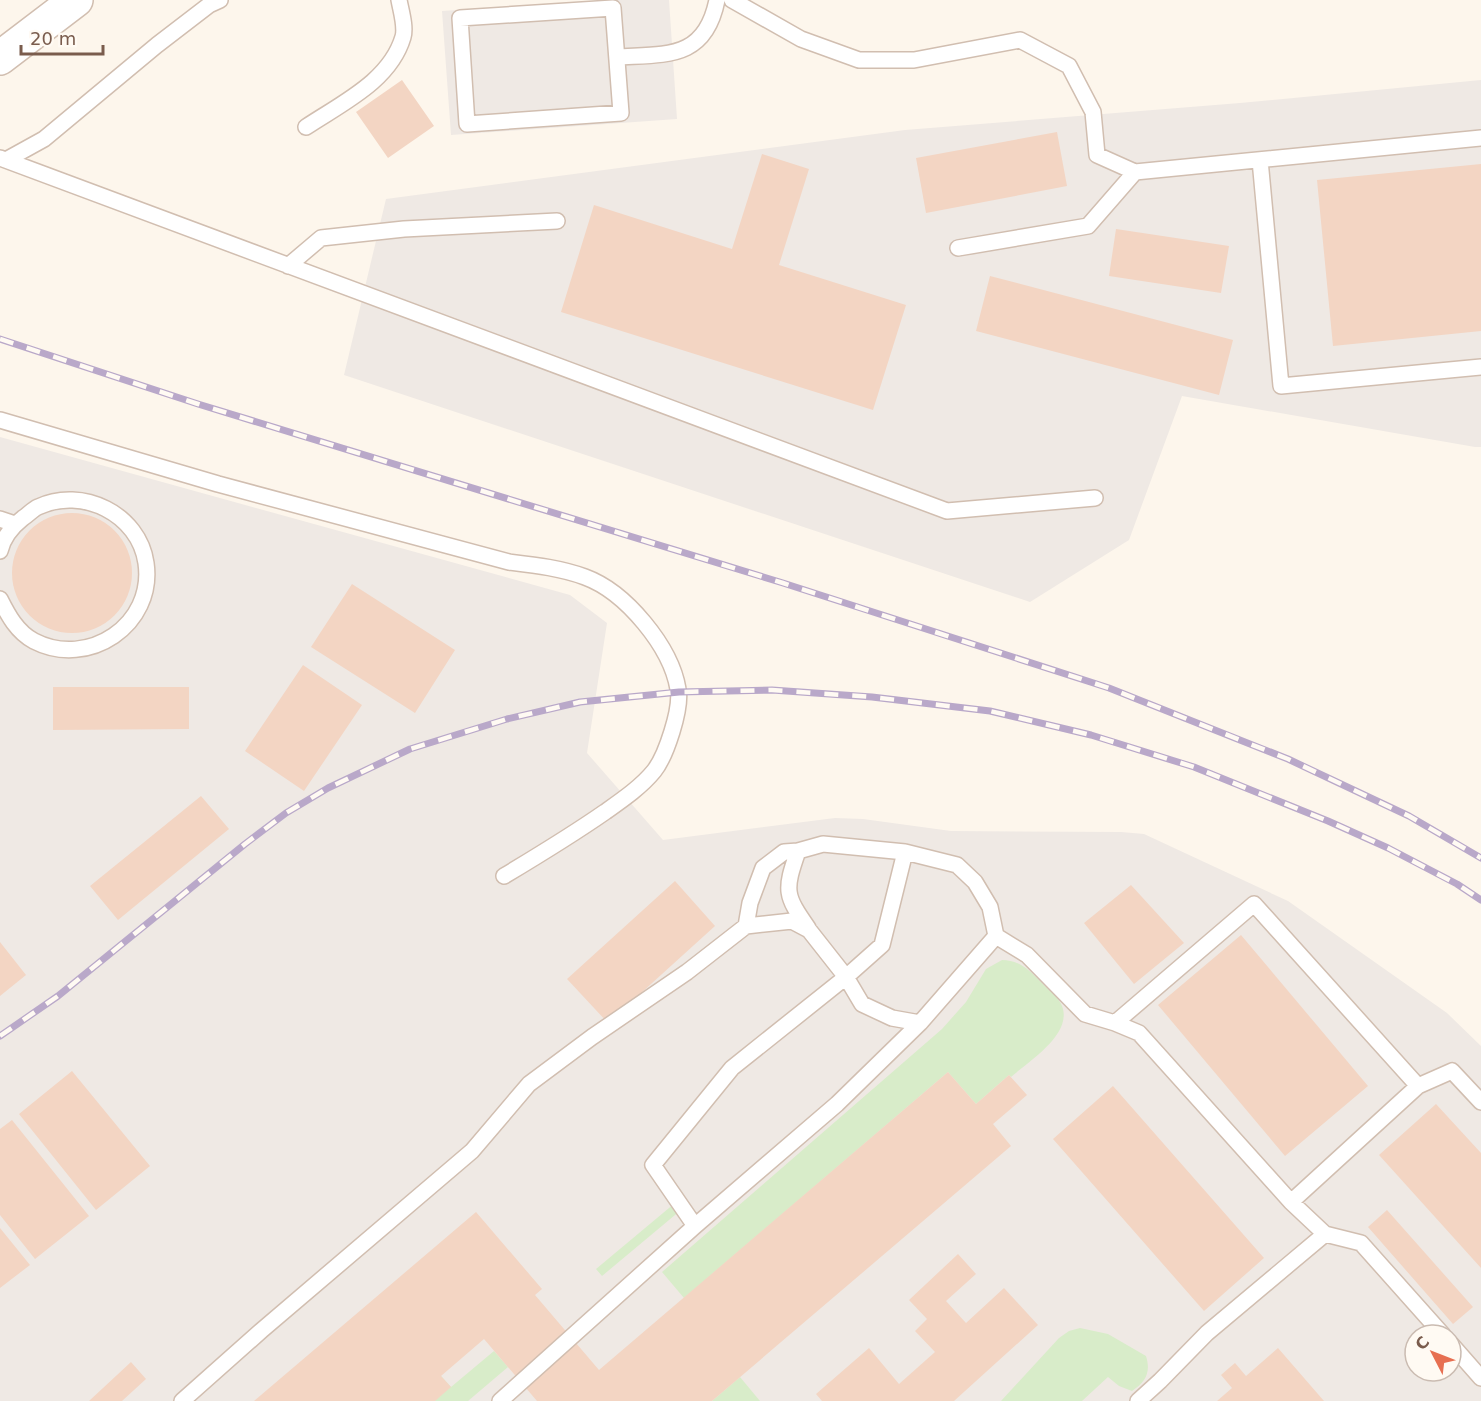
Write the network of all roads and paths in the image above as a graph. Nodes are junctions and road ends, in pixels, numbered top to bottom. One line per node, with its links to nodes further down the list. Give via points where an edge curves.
1 (76, 0): 7 (street)
2 (220, 0): 10 (lane, via 166,38 44,139)
3 (399, 0): 8 (lane, via 404,35 381,76)
4 (717, 0): 6 (lane, via 706,30 687,48 672,53)
5 (732, 0): 12 (lane, via 801,39 859,60 914,60 1020,40 1069,66 1093,112 1097,155)
6 (616, 57): 6 (lane, via 613,8 460,18 467,124 621,113)
7 (0, 58)
8 (306, 127)
9 (1481, 138): 11 (lane)
10 (3, 159): 15 (lane)
11 (1260, 160): 12 (lane); 16 (lane, via 1281,386)
12 (1135, 172): 14 (lane, via 1088,226)
13 (558, 221): 15 (lane, via 404,229 321,238)
14 (958, 248)
15 (288, 266): 18 (lane, via 946,511)
16 (1481, 366)
17 (0, 420): 25 (lane, via 218,484 509,562 550,567 587,578 617,596 643,621 670,662 679,692 673,732 655,770 623,799)
18 (1095, 498)
19 (0, 519): 20 (lane)
20 (15, 524): 21 (lane); 22 (lane, via 37,507 65,500 93,502 118,515 136,536 146,563 145,592 134,617 114,638 87,649 59,650 33,640 12,622)
21 (0, 551)
22 (0, 599)
23 (798, 851): 24 (lane, via 823,843); 26 (lane, via 784,852 763,868); 27 (lane, via 789,878 790,902)
24 (905, 852): 28 (lane, via 957,864 975,882 990,908); 29 (lane, via 882,945)
25 (504, 876)
26 (746, 926): 27 (lane, via 792,921); 40 (lane, via 529,1084 472,1151)
27 (809, 930): 29 (lane)
28 (996, 936): 30 (lane); 31 (lane, via 1028,955 1085,1014)
29 (846, 977): 30 (lane, via 862,1004 891,1018); 35 (lane, via 732,1068 653,1165)
30 (920, 1023): 35 (lane, via 837,1104)
31 (1115, 1023): 32 (lane, via 1254,904); 34 (lane, via 1139,1033)
32 (1418, 1086): 33 (lane, via 1452,1071); 34 (lane)
33 (1481, 1102)
34 (1292, 1202): 36 (lane)
35 (695, 1226): 41 (lane)
36 (1325, 1234): 37 (lane, via 1361,1243); 42 (lane, via 1207,1333)
37 (1432, 1323)
38 (1463, 1358): 39 (lane)
39 (1481, 1378)
40 (182, 1401)
41 (500, 1401)
42 (1137, 1401)

